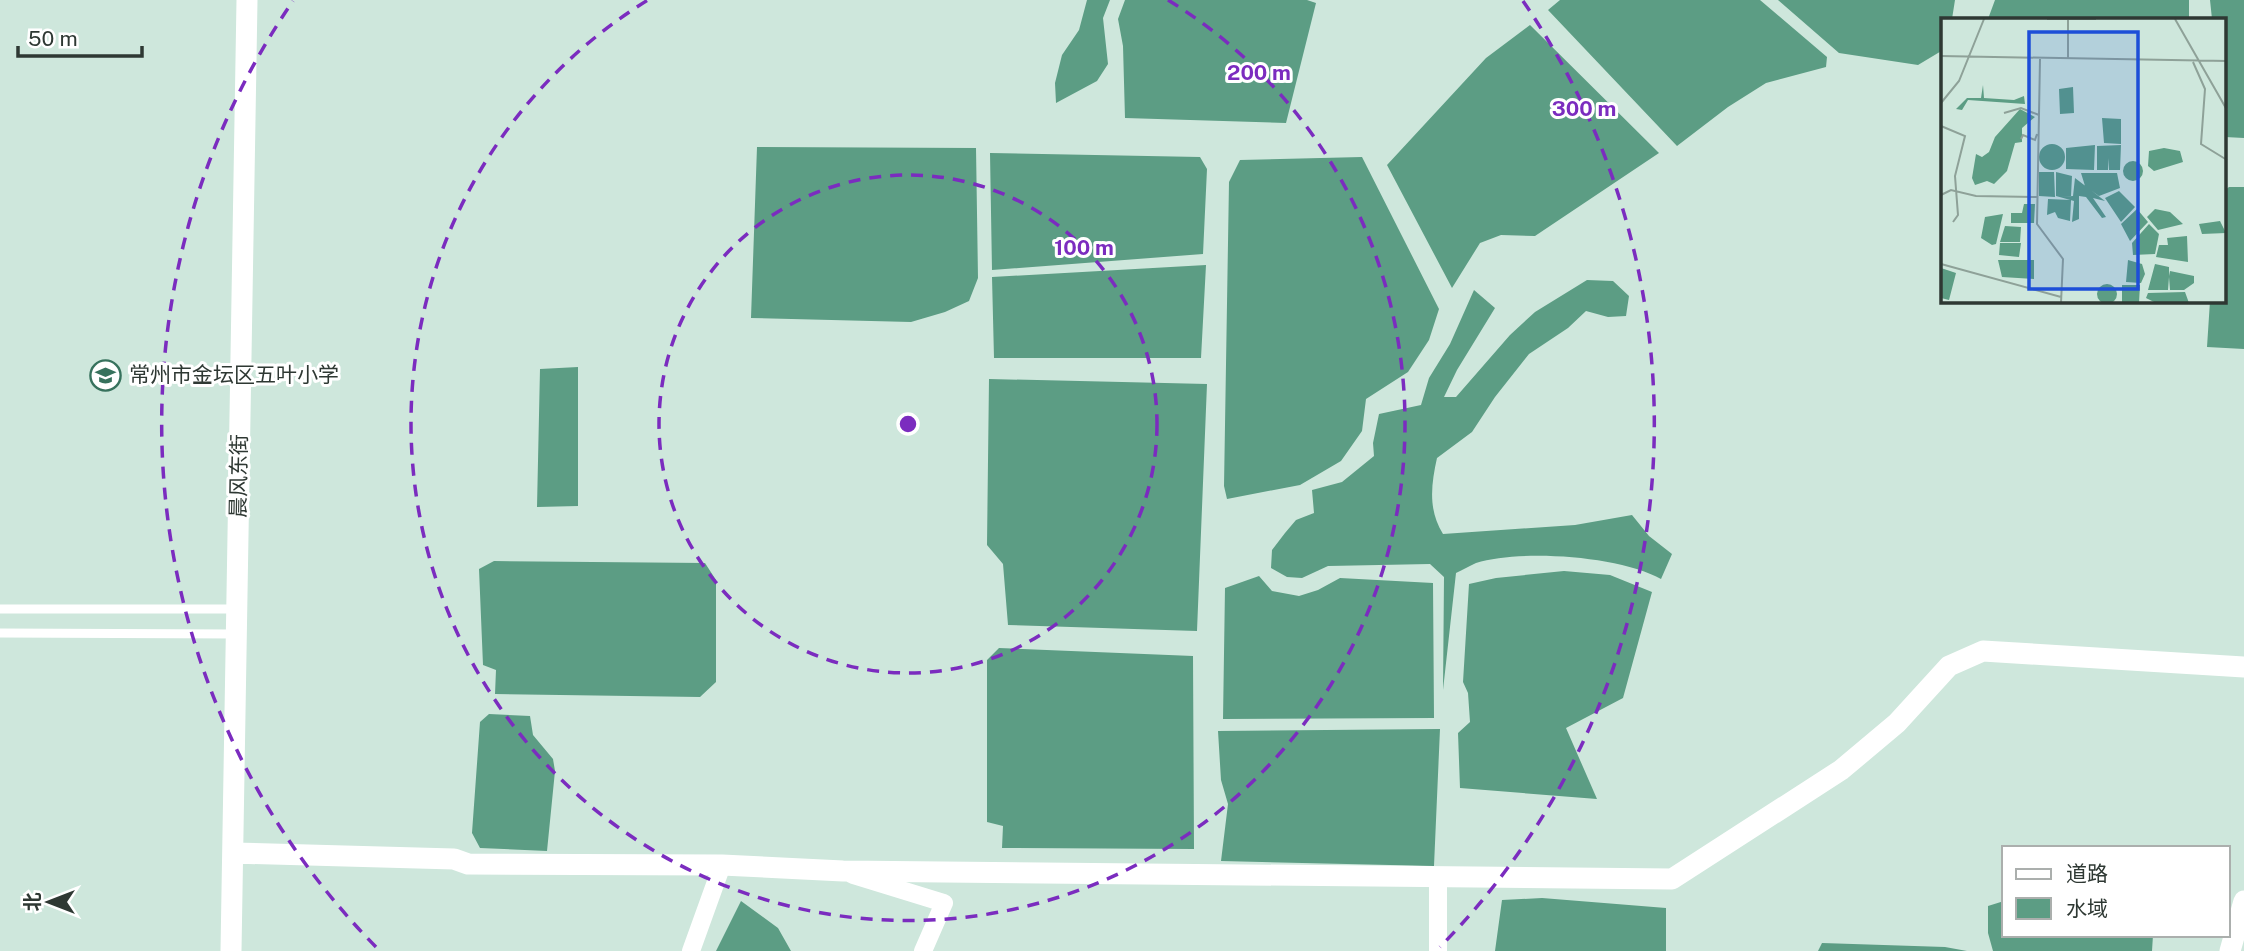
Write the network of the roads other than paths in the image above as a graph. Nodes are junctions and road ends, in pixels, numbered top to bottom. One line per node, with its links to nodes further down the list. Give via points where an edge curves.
1 (247, 0): 3 (street, 晨风东街)
2 (0, 609): 3 (lane)
3 (237, 609): 5 (street, 晨风东街)
4 (0, 633): 5 (lane)
5 (237, 634): 7 (street, 晨风东街)
6 (2244, 667): 10 (street, via 1983,651 1949,666 1897,723 1841,770 1672,879)
7 (233, 853): 8 (street, via 454,859 468,864); 12 (street, 晨风东街)
8 (722, 865): 9 (street); 13 (street)
9 (843, 871): 10 (street); 14 (street, via 944,903)
10 (1438, 877): 15 (street)
11 (2244, 901): 16 (street)
12 (231, 951)
13 (691, 951)
14 (923, 951)
15 (1438, 951)
16 (2230, 951)

